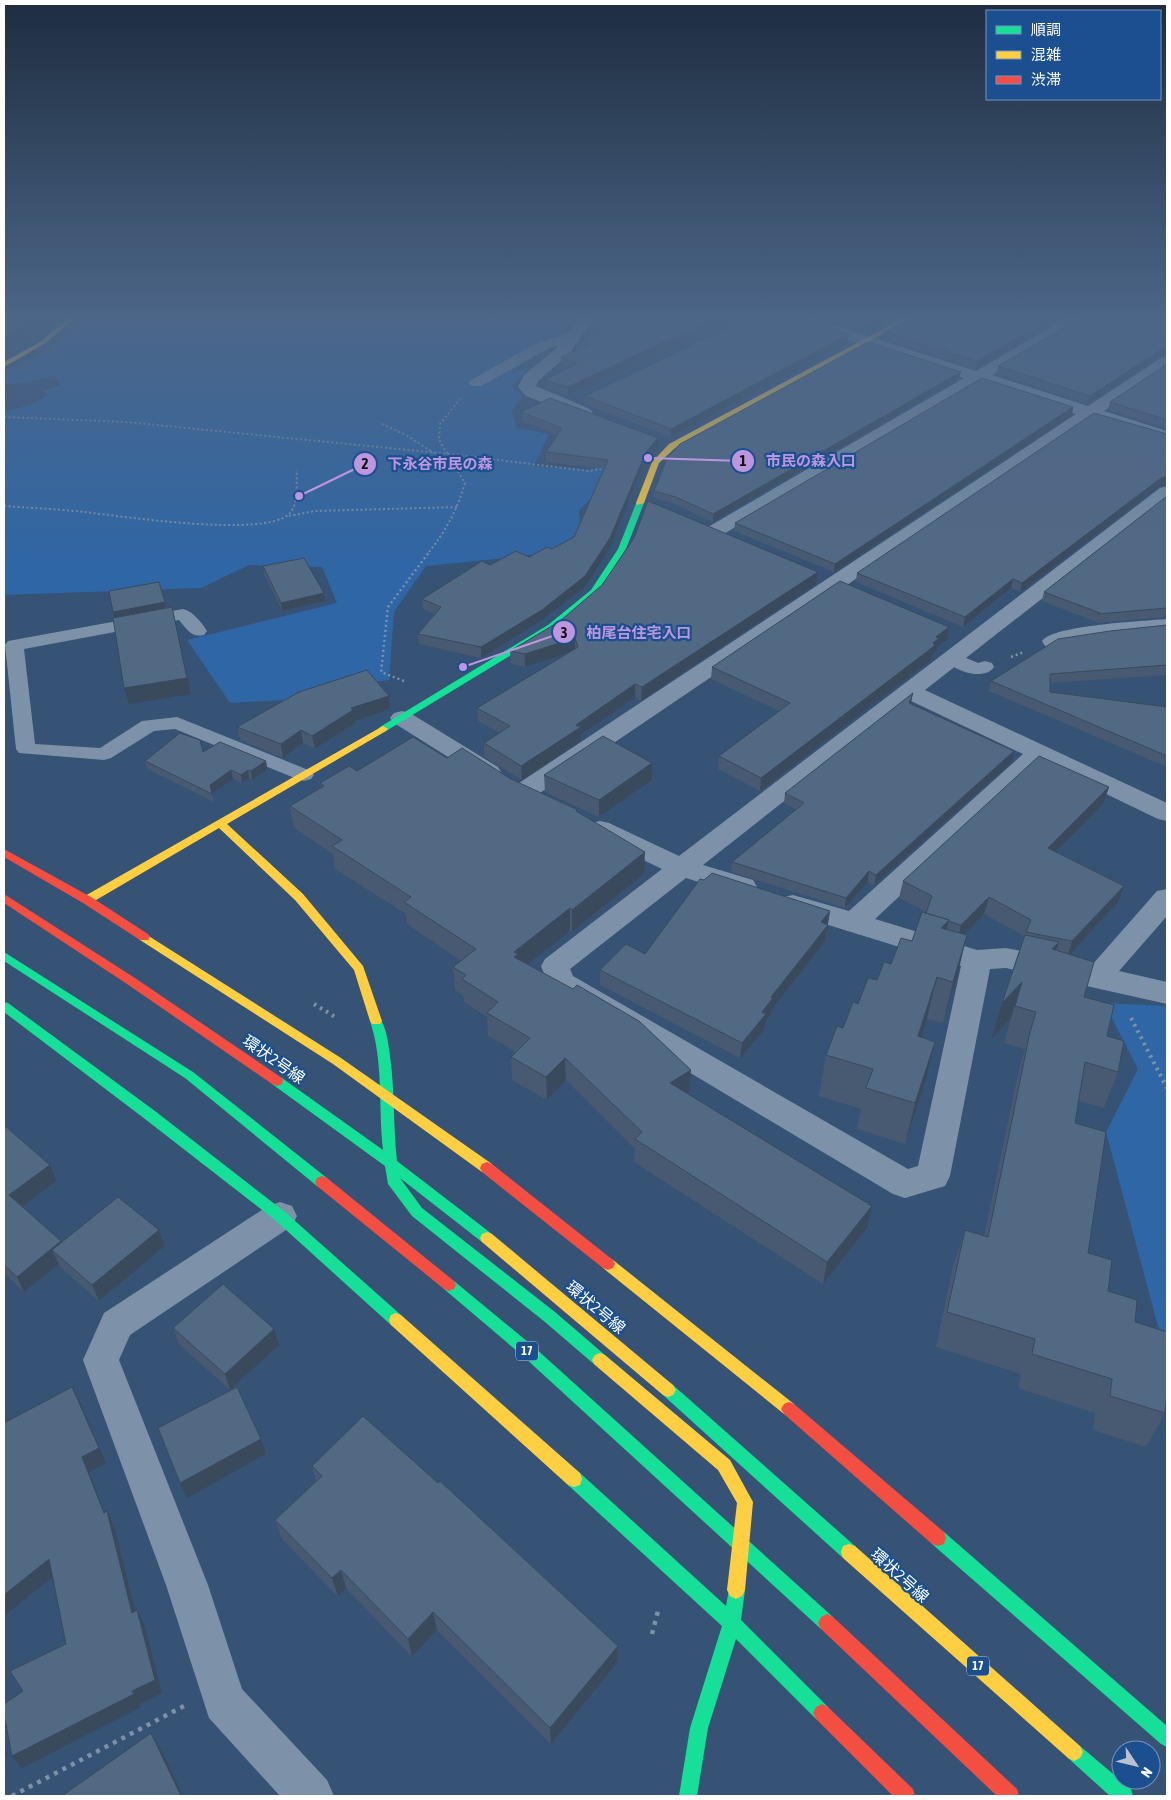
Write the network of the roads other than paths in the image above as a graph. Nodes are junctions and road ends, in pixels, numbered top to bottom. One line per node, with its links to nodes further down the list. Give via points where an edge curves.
1 (550, 399): 7 (street)
2 (578, 399): 7 (street)
3 (752, 399): 19 (main road, via 665,444 656,462 648,505 594,592 550,627)
4 (937, 399): 12 (street, via 706,527)
5 (1048, 399): 8 (street)
6 (1111, 399): 8 (street)
7 (565, 405): 9 (street)
8 (1090, 413): 10 (street); 22 (street)
9 (599, 419)
10 (1167, 437)
11 (1167, 492): 16 (street, via 964,637)
12 (741, 542)
13 (1167, 626): 15 (street, via 1129,628)
14 (198, 631): 21 (lane, via 183,614 14,645 26,749 104,754 150,725 177,723)
15 (1053, 641)
16 (952, 658): 17 (lane, via 977,670); 18 (street)
17 (985, 667)
18 (909, 691): 20 (street); 28 (street)
19 (402, 718): 21 (main road); 22 (street)
20 (1040, 752): 24 (street); 32 (street)
21 (304, 774): 26 (main road)
22 (522, 793): 23 (street)
23 (549, 806)
24 (1167, 813)
25 (576, 818): 28 (street)
26 (220, 823): 31 (main road); 39 (main road, via 299,898 358,969 381,1036 393,1180 417,1212 550,1317 724,1465 744,1502)
27 (4, 852): 31 (main road)
28 (682, 868): 32 (street); 34 (street, via 555,966 560,982 904,1184 932,1176)
29 (4, 898): 45 (main road, 環状2号線 / 17, via 278,1081 499,1248 666,1388)
30 (1167, 898): 35 (street)
31 (87, 900): 40 (main road, via 337,1062 483,1165 732,1362 854,1464)
32 (853, 923): 34 (street)
33 (4, 956): 44 (main road, 17, via 189,1075 398,1242 529,1352 794,1591)
34 (978, 960): 35 (street, via 1006,958)
35 (1098, 977): 36 (street)
36 (1167, 993)
37 (4, 1006): 38 (main road)
38 (280, 1216): 39 (main road); 41 (street, via 117,1324 101,1360 187,1586 225,1702)
39 (732, 1623): 42 (main road, via 699,1728); 43 (main road)
40 (1167, 1738)
41 (310, 1796)
42 (688, 1796)
43 (906, 1796)
44 (1010, 1796)
45 (1124, 1796)

